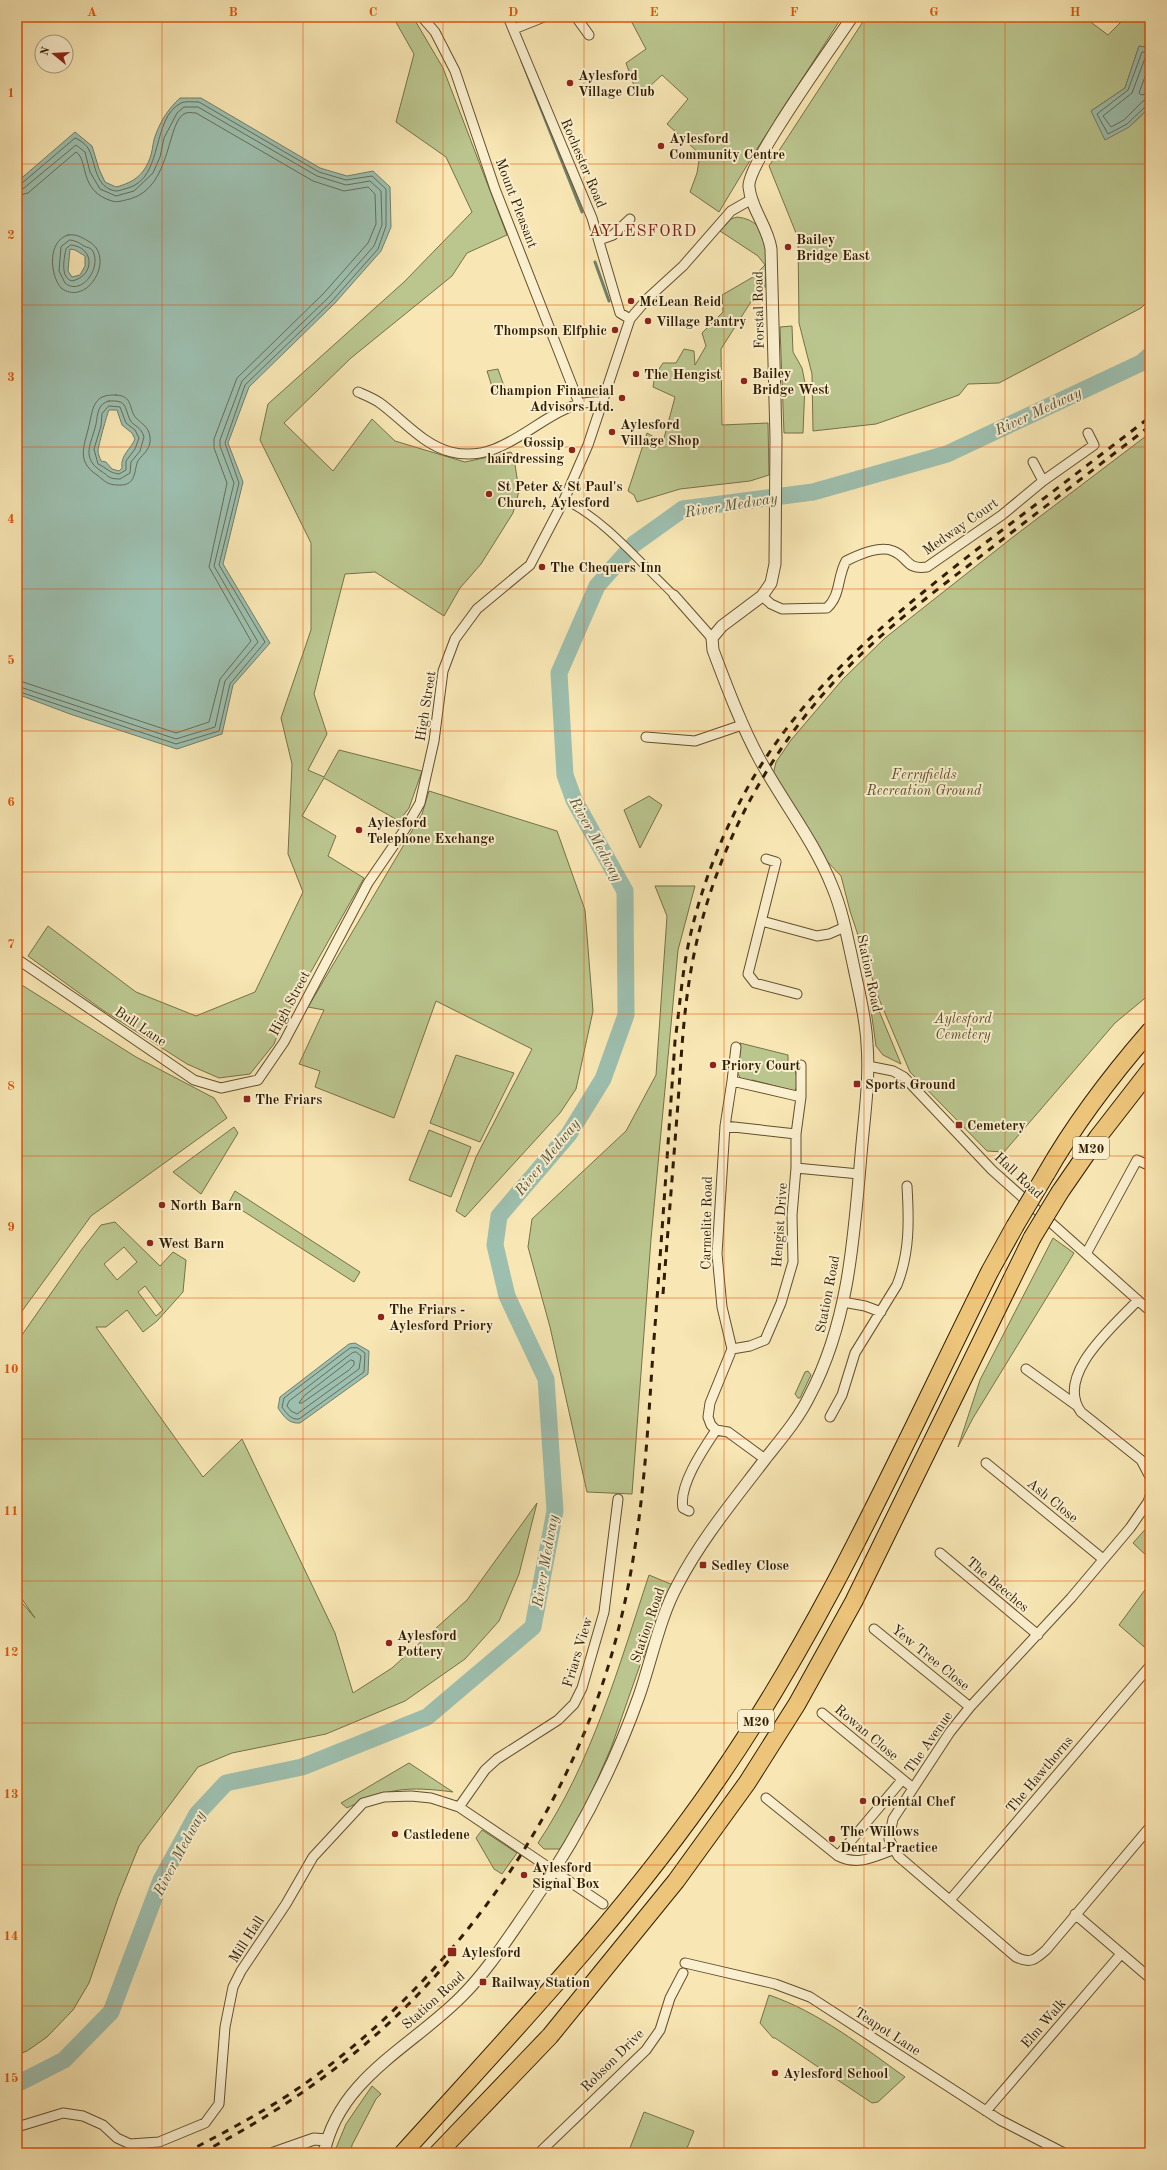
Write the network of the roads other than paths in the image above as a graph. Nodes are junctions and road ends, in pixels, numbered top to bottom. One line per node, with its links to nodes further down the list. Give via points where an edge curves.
1 (422, 17): 14 (street, Mount Pleasant, via 435,32 455,72 495,190)
2 (508, 17): 6 (street, Rochester Road)
3 (544, 17): 6 (street)
4 (576, 17): 7 (street)
5 (852, 17): 8 (street, Forstal Road, via 752,170 749,180)
6 (514, 28): 10 (street, Rochester Road)
7 (589, 35)
8 (752, 199): 11 (street, via 731,211 683,266 648,298); 20 (street, Forstal Road, via 768,234 771,249 776,438 776,539 771,583)
9 (630, 218): 10 (street, via 613,235)
10 (599, 240): 11 (street, Rochester Road, via 620,313)
11 (630, 320): 13 (street, High Street)
12 (358, 392): 14 (street, via 378,401 430,443 448,451 471,455 489,452 508,444)
13 (602, 402): 14 (street); 18 (street, High Street, via 588,445)
14 (579, 403)
15 (1088, 433): 17 (street, Medway Court, via 1094,445)
16 (1032, 462): 17 (street)
17 (1042, 480): 20 (street, Medway Court, via 1002,515 927,567 910,566 901,555 886,548 846,562 834,602 827,608 782,610)
18 (564, 500): 19 (street, via 580,508); 34 (street, High Street, via 530,565 477,609 455,640 443,671 434,741 420,803 368,883 284,1042)
19 (674, 595): 21 (street)
20 (762, 596): 21 (street, Forstal Road, via 722,626)
21 (712, 638): 22 (street, Station Road, via 713,650)
22 (742, 725): 23 (street, via 696,741); 26 (street, Station Road, via 825,870 834,889)
23 (646, 737)
24 (766, 859): 25 (street, via 776,862)
25 (762, 920): 26 (street, via 817,936); 28 (street, via 748,974 755,983)
26 (845, 927): 32 (street, Station Road, via 861,1001 867,1038)
27 (17, 959): 34 (street, Bull Lane, via 194,1080 221,1088)
28 (797, 994)
29 (1150, 1031): 90 (highway, M20, bridge, via 1115,1072 1060,1150 1015,1226 990,1271 820,1613 775,1692 718,1779 664,1855 598,1936)
30 (736, 1047): 35 (street, Carmelite Road)
31 (801, 1065): 36 (street, Hengist Drive)
32 (868, 1066): 41 (street, Station Road); 43 (street, Hall Road, via 888,1069 904,1077 992,1170)
33 (1150, 1070): 91 (highway, M20, bridge, via 1060,1192 1032,1238 854,1601 797,1704 747,1783 667,1893 550,2036)
34 (258, 1080)
35 (732, 1081): 36 (street); 37 (street, Carmelite Road)
36 (801, 1097): 38 (street, Hengist Drive)
37 (725, 1126): 38 (street); 48 (street, Carmelite Road, via 717,1254 722,1308)
38 (796, 1134): 40 (street, Hengist Drive)
39 (1150, 1166): 43 (street, via 1136,1160)
40 (796, 1168): 41 (street, Hengist Drive); 48 (street, Hengist Drive, via 792,1215 793,1262 781,1303 765,1340 750,1346)
41 (859, 1174): 45 (street, Station Road)
42 (907, 1186): 47 (street, via 906,1259 897,1284)
43 (1086, 1254): 44 (street, Hall Road)
44 (1138, 1300): 46 (street, Hall Road); 50 (street, via 1084,1358 1075,1383)
45 (844, 1302): 47 (street); 53 (street, Station Road, via 828,1358 809,1399)
46 (1150, 1311)
47 (881, 1312): 51 (street, via 855,1353 842,1395)
48 (732, 1348): 52 (street, via 710,1403 708,1417)
49 (1026, 1369): 50 (street)
50 (1076, 1405): 55 (street, via 1080,1412 1141,1460)
51 (830, 1417)
52 (716, 1430): 53 (street, via 728,1432); 59 (street, via 694,1462 682,1498 683,1508)
53 (765, 1459): 74 (street, Station Road, via 708,1534 676,1586 638,1698 605,1779 583,1824)
54 (986, 1463): 61 (street, Ash Close)
55 (1148, 1470): 56 (street)
56 (1150, 1477)
57 (618, 1499): 70 (street, Friars View, via 604,1612 582,1688 574,1704 558,1720 497,1759 485,1770)
58 (1149, 1500): 61 (street, The Avenue, via 1130,1528)
59 (689, 1511)
60 (940, 1553): 63 (street, The Beeches)
61 (1103, 1559): 63 (street, The Avenue)
62 (874, 1629): 65 (street, Yew Tree Close)
63 (1038, 1635): 65 (street, The Avenue)
64 (1150, 1666): 75 (street, The Hawthorns)
65 (970, 1707): 68 (street, The Avenue)
66 (822, 1713): 67 (street, Rowan Close)
67 (902, 1780): 68 (street, Rowan Close); 73 (street)
68 (913, 1788): 72 (street, The Avenue, via 893,1819 889,1839)
69 (766, 1798): 73 (street)
70 (459, 1807): 74 (street, Mill Hall); 83 (street, Mill Hall, via 431,1798 384,1797 363,1804 321,1847 233,1987 225,2027 219,2104 205,2123 159,2142 130,2144 117,2138 103,2125 83,2116 63,2113)
71 (1150, 1827): 77 (street)
72 (893, 1850): 73 (street, via 853,1862); 75 (street)
73 (838, 1856)
74 (553, 1872): 76 (street, Mill Hall); 84 (street, Station Road, via 479,1977 460,1999 366,2077 346,2101)
75 (950, 1900): 77 (street, via 1016,1957 1024,1961 1036,1960)
76 (603, 1904)
77 (1075, 1914): 78 (street)
78 (1121, 1954): 81 (street); 82 (street, Elm Walk)
79 (685, 1963): 82 (street, Teapot Lane, via 775,1984 810,1997)
80 (683, 1973): 92 (street, Robson Drive, via 670,1998 660,2030 646,2050)
81 (1150, 1978)
82 (986, 2111): 93 (street, Teapot Lane, via 1018,2131)
83 (17, 2127)
84 (324, 2140): 85 (street, via 314,2139); 88 (street); 89 (street, Station Road)
85 (293, 2146): 86 (street); 87 (street)
86 (274, 2153)
87 (304, 2153)
88 (319, 2153)
89 (324, 2153)
90 (404, 2153)
91 (438, 2153)
92 (539, 2153)
93 (1064, 2153)

